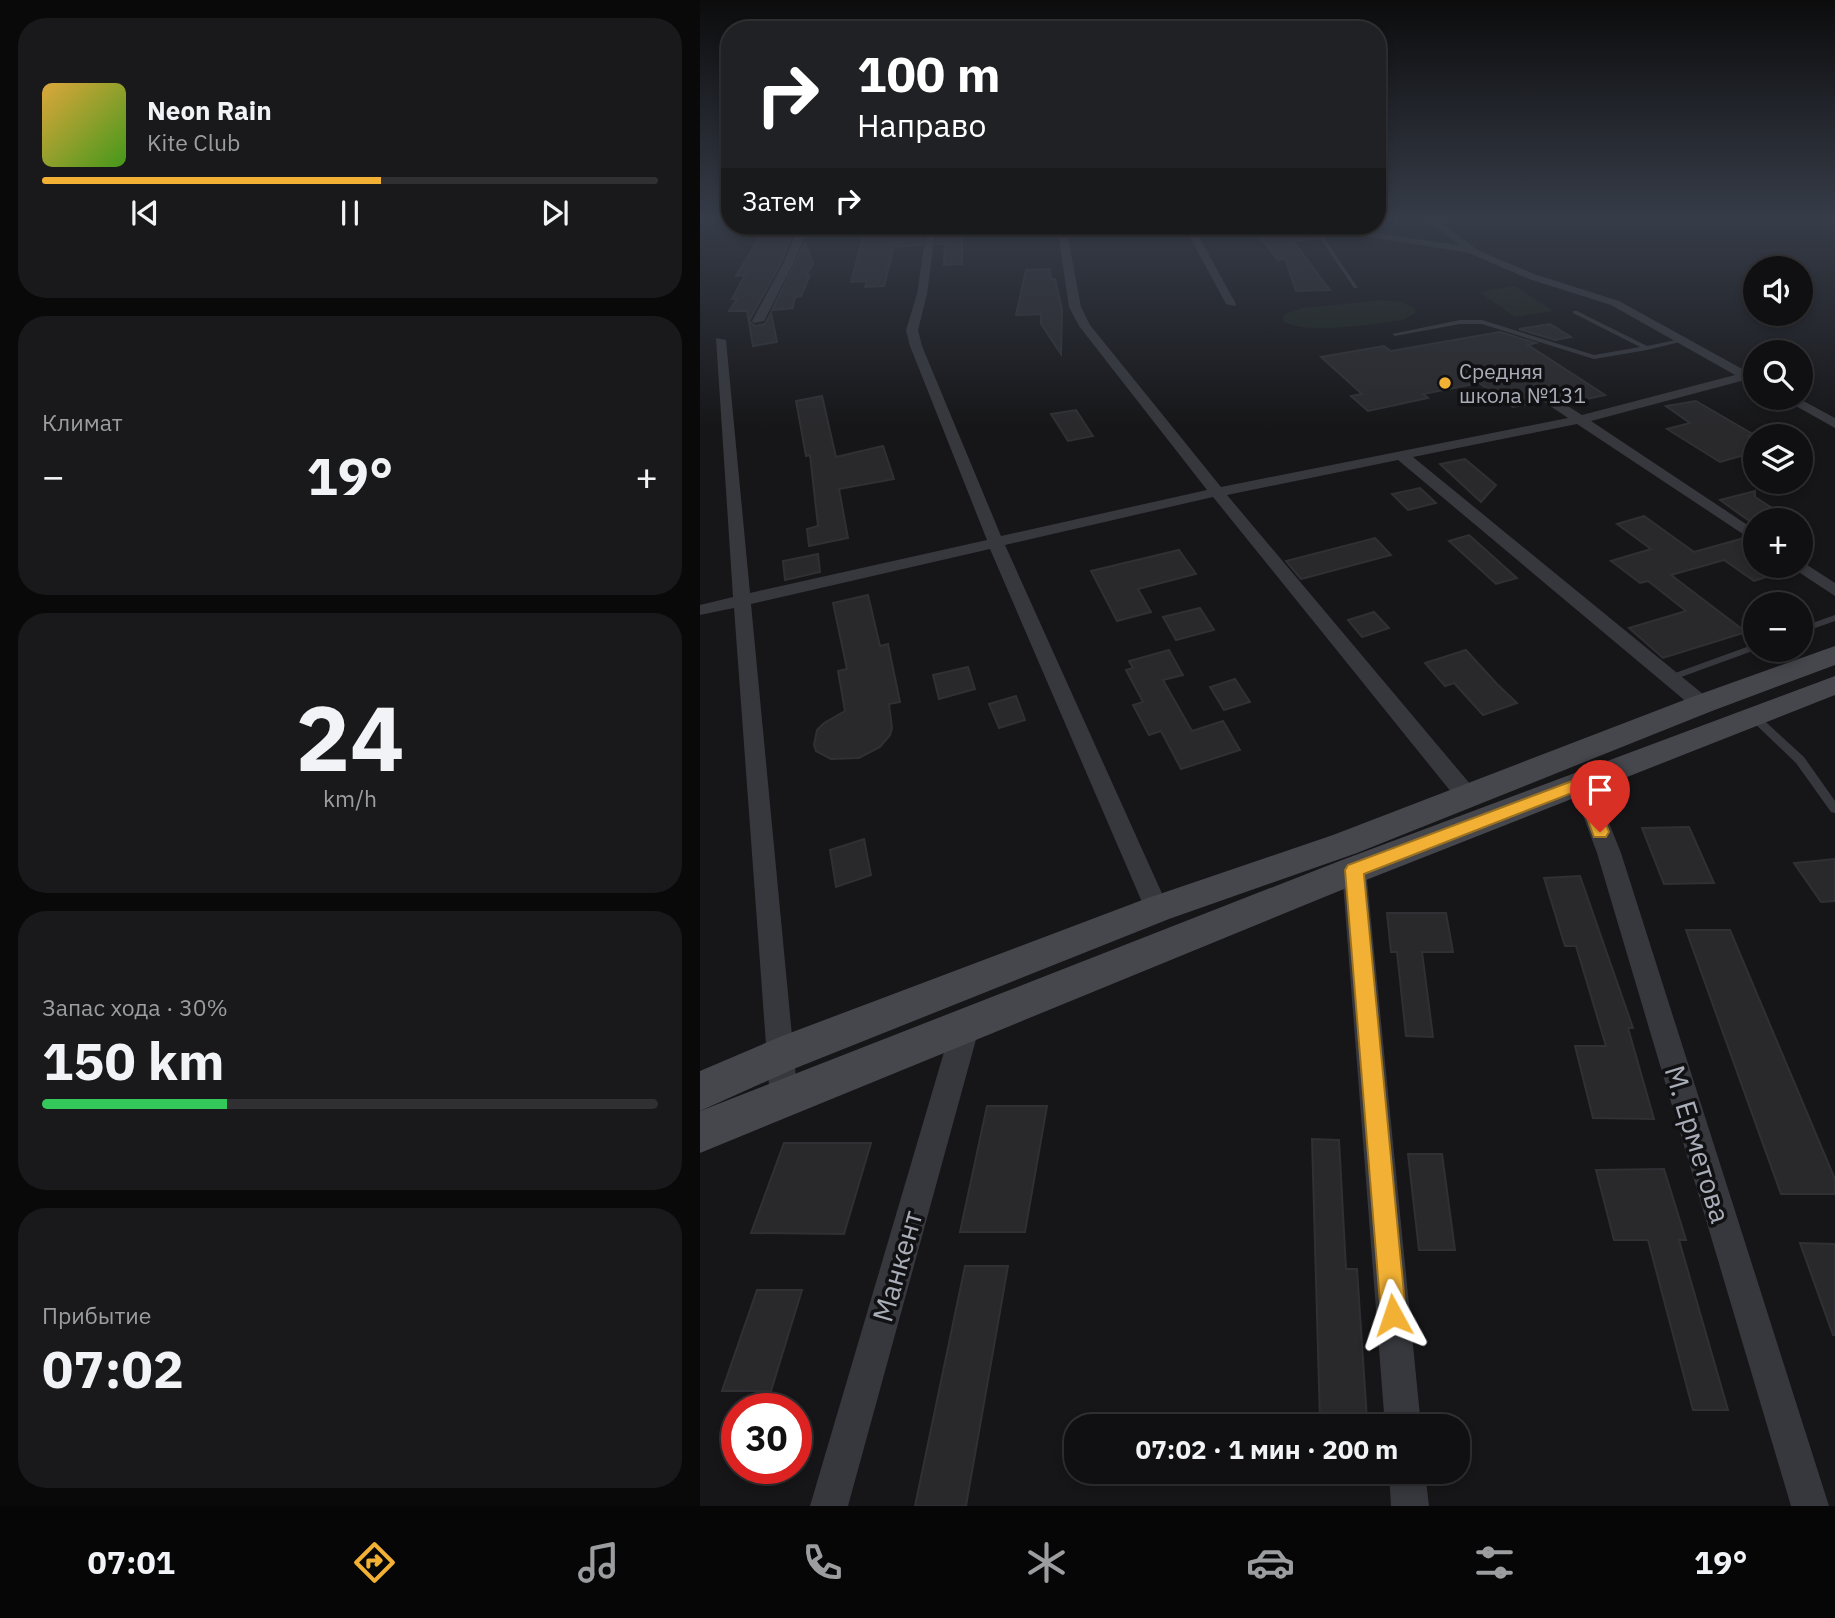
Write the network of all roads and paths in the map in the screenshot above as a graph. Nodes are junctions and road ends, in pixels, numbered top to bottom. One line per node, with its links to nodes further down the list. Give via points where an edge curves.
1 (775, 288): 8 (street)
2 (923, 288): 22 (street, via 912,330 916,346)
3 (1072, 288): 20 (street, via 1081,320)
4 (1222, 288): 6 (street)
5 (1572, 288): 11 (street, via 1602,297)
6 (1231, 304)
7 (1575, 312): 12 (lane)
8 (758, 321)
9 (1395, 334): 12 (lane, via 1482,322 1594,358)
10 (720, 340): 25 (street)
11 (1681, 341): 12 (lane); 13 (street)
12 (1647, 348)
13 (1743, 375)
14 (1743, 381): 17 (street)
15 (1536, 390): 17 (street)
16 (1809, 410): 18 (street)
17 (1581, 419): 19 (street); 21 (street)
18 (1835, 425)
19 (1400, 454): 20 (street); 31 (street)
20 (1217, 492): 22 (street); 37 (street)
21 (1743, 529)
22 (996, 543): 25 (street); 40 (street)
23 (1813, 577): 24 (street)
24 (1835, 592)
25 (742, 601): 26 (street); 42 (street)
26 (700, 610)
27 (1835, 618): 28 (lane)
28 (1813, 626)
29 (1743, 651): 31 (lane)
30 (1835, 655): 33 (main road)
31 (1670, 678): 33 (street)
32 (1835, 685): 34 (main road)
33 (1702, 704): 35 (main road)
34 (1754, 716): 35 (main road); 38 (lane, via 1800,760)
35 (1628, 750): 36 (main road); 37 (main road)
36 (1583, 783): 39 (main road); 50 (street, М. Ерметова, via 1609,853)
37 (1468, 797): 40 (main road)
38 (1835, 809)
39 (1354, 870): 41 (main road); 46 (street)
40 (1157, 909): 42 (main road)
41 (966, 1025): 44 (main road); 48 (street, Манкент)
42 (782, 1055): 43 (main road); 44 (street)
43 (700, 1091)
44 (784, 1099): 45 (main road)
45 (700, 1132)
46 (1402, 1414)
47 (1408, 1484): 49 (street)
48 (829, 1506)
49 (1410, 1506)
50 (1810, 1506)

